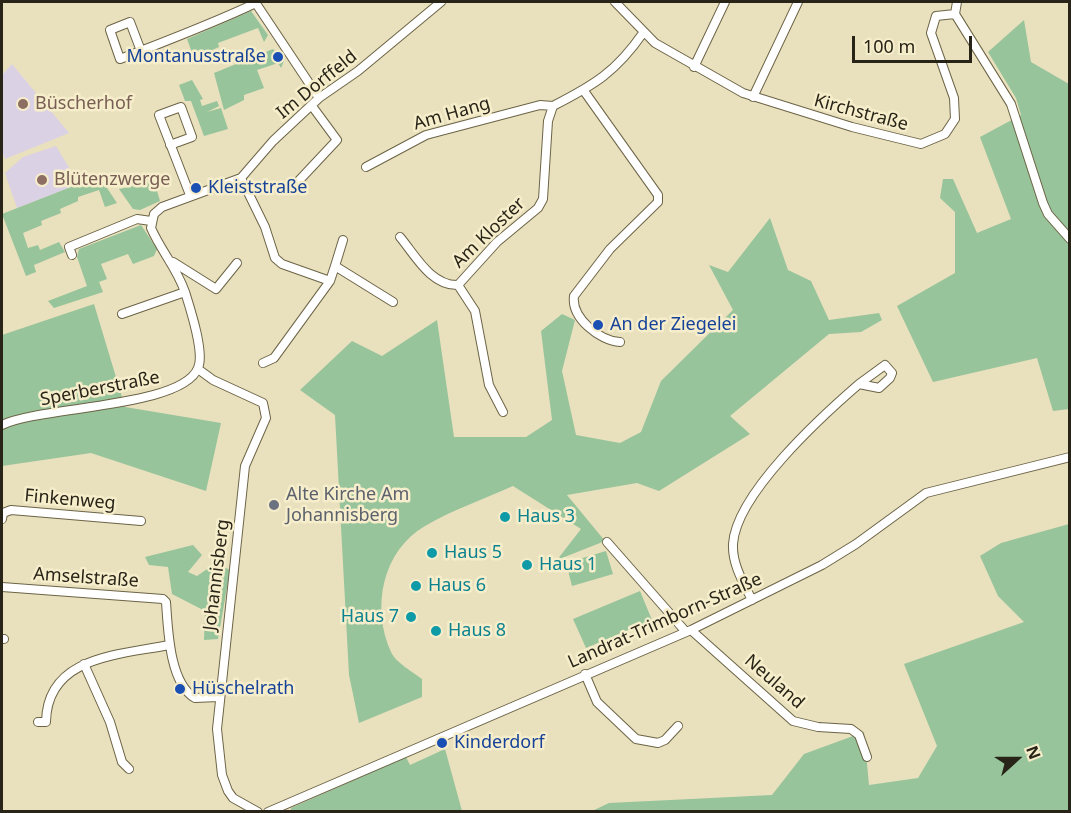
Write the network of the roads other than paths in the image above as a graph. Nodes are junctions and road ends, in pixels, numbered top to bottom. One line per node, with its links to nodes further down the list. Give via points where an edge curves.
1 (255, 2): 9 (street); 13 (street)
2 (441, 2): 13 (street, Im Dorffeld)
3 (615, 2): 8 (street, Kirchstraße)
4 (726, 2): 10 (street)
5 (798, 2): 12 (street)
6 (957, 2): 7 (street)
7 (955, 14): 12 (street, Kirchstraße, via 942,14 932,22 931,33 957,111 953,124 936,140 908,142); 23 (street, via 1011,104 1043,203)
8 (643, 33): 10 (street, Kirchstraße); 11 (street, via 620,64)
9 (141, 51): 9 (street, via 120,59 110,30 130,22)
10 (694, 67): 12 (street, Kirchstraße)
11 (584, 91): 15 (street); 34 (street, via 658,195 658,202 610,249 574,296 579,317 607,341)
12 (753, 97)
13 (319, 98): 14 (street, Im Dorffeld)
14 (312, 106): 18 (street, Im Dorffeld); 19 (street, via 337,140)
15 (553, 106): 17 (street, Am Hang, via 540,105 426,135); 30 (street, Am Kloster, via 548,121 543,199)
16 (170, 145): 16 (street, via 192,137 181,107 159,115); 20 (street)
17 (366, 168)
18 (241, 177): 20 (street, Im Dorffeld); 29 (street, via 265,227 274,258)
19 (292, 188)
20 (190, 195): 21 (street, Im Dorffeld, via 162,207)
21 (151, 221): 25 (street, via 136,219 69,247); 26 (street, via 154,234)
22 (400, 237): 30 (street, Am Kloster, via 434,277)
23 (1070, 239)
24 (343, 240): 28 (street)
25 (72, 255)
26 (172, 261): 27 (street, via 216,289); 31 (street)
27 (237, 263)
28 (335, 266): 29 (street); 32 (street)
29 (330, 281): 35 (street, via 274,358)
30 (458, 285): 38 (street, Am Kloster, via 475,311 489,385)
31 (185, 292): 33 (street); 36 (street, via 199,350)
32 (393, 302)
33 (123, 314)
34 (620, 342)
35 (263, 363)
36 (198, 369): 39 (street, Sperberstraße, via 184,384 170,391); 50 (street, Johannisberg, via 263,403 266,410 245,466)
37 (859, 384): 45 (street, via 804,435 761,485 737,526 733,557)
38 (503, 412)
39 (2, 425)
40 (1070, 458): 45 (street, Landrat-Trimborn-Straße, via 926,493 822,565)
41 (2, 519): 42 (street, Finkenweg, via 3,513 11,510)
42 (141, 521)
43 (608, 542): 46 (street, Neuland)
44 (2, 587): 47 (street, Amselstraße, via 163,598)
45 (752, 600): 46 (street, Landrat-Trimborn-Straße)
46 (689, 631): 49 (street, Landrat-Trimborn-Straße); 53 (street, Neuland, via 794,721 851,729 859,735)
47 (169, 645): 48 (street); 50 (street, via 189,694 195,698)
48 (84, 664): 51 (street, via 61,679 48,701 46,722); 54 (street, via 110,722 122,762)
49 (585, 674): 52 (street, via 597,702 636,739 658,743); 56 (street, Landrat-Trimborn-Straße)
50 (219, 697): 55 (street, Johannisberg, via 217,747 222,775 233,798)
51 (38, 722)
52 (678, 726)
53 (867, 757)
54 (129, 770)
55 (258, 812)
56 (268, 812)

